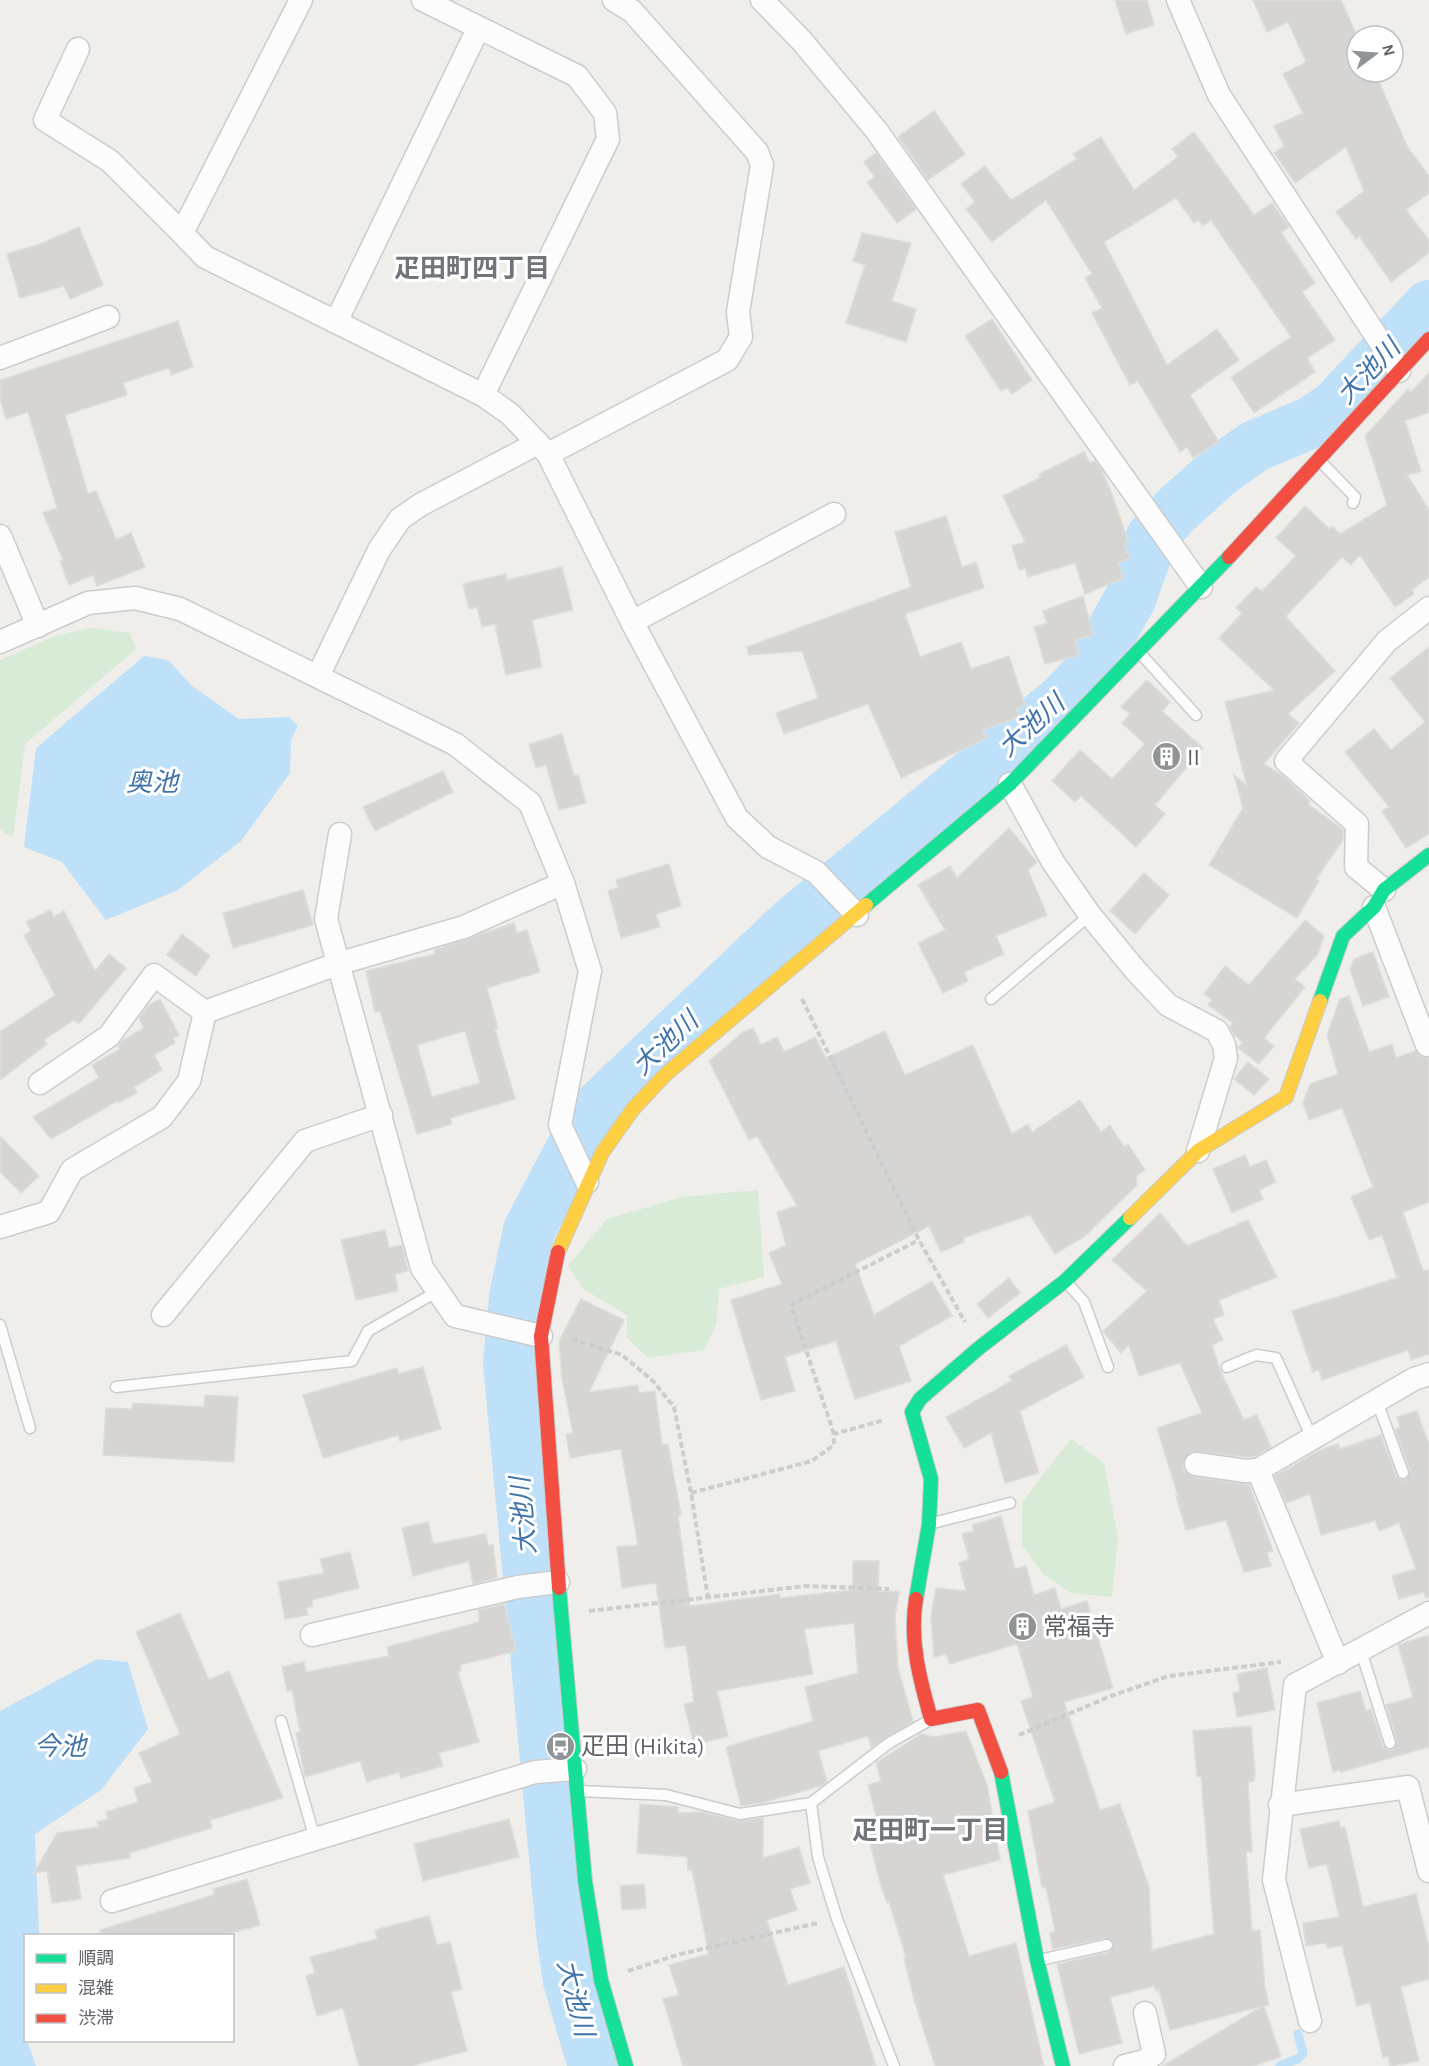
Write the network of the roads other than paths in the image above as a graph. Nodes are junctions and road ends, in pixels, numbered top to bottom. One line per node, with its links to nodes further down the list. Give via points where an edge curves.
1 (301, 0): 8 (street)
2 (423, 0): 6 (street)
3 (614, 0): 15 (street, via 633,11 757,152 762,165 738,312 741,337 728,360)
4 (762, 0): 20 (street, via 876,130)
5 (1179, 0): 13 (street, via 1219,95)
6 (478, 29): 10 (street); 14 (street, via 577,76 605,113 608,139)
7 (78, 49): 8 (street, via 45,120 110,160)
8 (182, 233): 10 (street, via 205,257)
9 (108, 317): 12 (street)
10 (336, 322): 14 (street)
11 (1429, 339): 13 (street)
12 (0, 358)
13 (1399, 370): 16 (street)
14 (483, 394): 15 (street, via 510,414)
15 (543, 449): 22 (street); 26 (street, via 420,505 400,519 380,550)
16 (1318, 459): 17 (lane, via 1355,497); 20 (street)
17 (1353, 502)
18 (834, 514): 22 (street)
19 (0, 536): 23 (street)
20 (1202, 587): 25 (street)
21 (1429, 609): 32 (street, via 1387,641 1287,761 1357,824 1356,867)
22 (632, 622): 33 (street, via 737,818 768,847 816,872)
23 (38, 626): 24 (street); 26 (street, via 88,603 135,598 180,609)
24 (0, 642)
25 (1139, 651): 27 (lane); 28 (street)
26 (318, 676): 31 (street, via 455,744 530,803)
27 (1196, 715)
28 (1010, 784): 33 (street); 34 (street, via 1053,862)
29 (340, 834): 35 (street, via 326,919)
30 (1428, 858): 32 (street)
31 (563, 883): 35 (street, via 464,927); 42 (street, via 590,971 560,1125)
32 (1379, 898): 38 (street); 41 (street, via 1343,936 1286,1097)
33 (850, 908): 42 (street, via 788,972 666,1074 633,1109)
34 (1090, 915): 36 (lane); 41 (street, via 1168,1005 1217,1031 1224,1045 1226,1058)
35 (337, 964): 37 (street); 40 (street)
36 (991, 999)
37 (205, 1012): 39 (street, via 154,975 110,1036); 43 (street, via 189,1081 162,1118 72,1170 49,1212)
38 (1427, 1045)
39 (40, 1083)
40 (381, 1115): 45 (street, via 422,1268); 46 (street, via 305,1141)
41 (1197, 1151): 44 (street)
42 (583, 1174): 48 (street, via 557,1255)
43 (0, 1227)
44 (1065, 1281): 49 (lane, via 1084,1302); 60 (street, via 979,1348 920,1399 912,1412 931,1479)
45 (438, 1291): 48 (street, via 455,1316); 52 (lane, via 368,1331 352,1360)
46 (163, 1315)
47 (0, 1325): 54 (lane)
48 (541, 1333): 61 (street)
49 (1108, 1367)
50 (1227, 1367): 55 (lane, via 1256,1355 1276,1358)
51 (1429, 1374): 53 (street)
52 (116, 1387)
53 (1377, 1401): 55 (street); 58 (lane)
54 (30, 1428)
55 (1312, 1438): 57 (street)
56 (1196, 1464): 57 (street, via 1246,1472)
57 (1258, 1470): 65 (street)
58 (1403, 1473)
59 (1010, 1503): 60 (lane)
60 (930, 1524): 66 (street, via 913,1615 917,1671)
61 (554, 1582): 63 (street); 69 (street, via 562,1614)
62 (1429, 1613): 64 (street)
63 (312, 1635)
64 (1361, 1651): 65 (street); 68 (lane)
65 (1338, 1663): 71 (street, via 1294,1685)
66 (931, 1719): 70 (lane, via 889,1743); 76 (street, via 978,1710 1012,1810)
67 (280, 1721): 72 (lane)
68 (1390, 1743)
69 (572, 1776): 70 (lane, via 740,1814); 72 (street, via 535,1772); 79 (street, via 601,1980)
70 (811, 1803): 80 (lane, via 819,1857 837,1918)
71 (1280, 1805): 73 (street, via 1408,1787); 78 (street, via 1274,1880)
72 (315, 1839): 74 (street)
73 (1429, 1871)
74 (112, 1901)
75 (1107, 1945): 76 (lane)
76 (1036, 1960): 81 (street)
77 (1145, 2013): 82 (street, via 1154,2054 1145,2061)
78 (1310, 2021)
79 (626, 2066)
80 (894, 2066)
81 (1063, 2066)
82 (1125, 2066)

